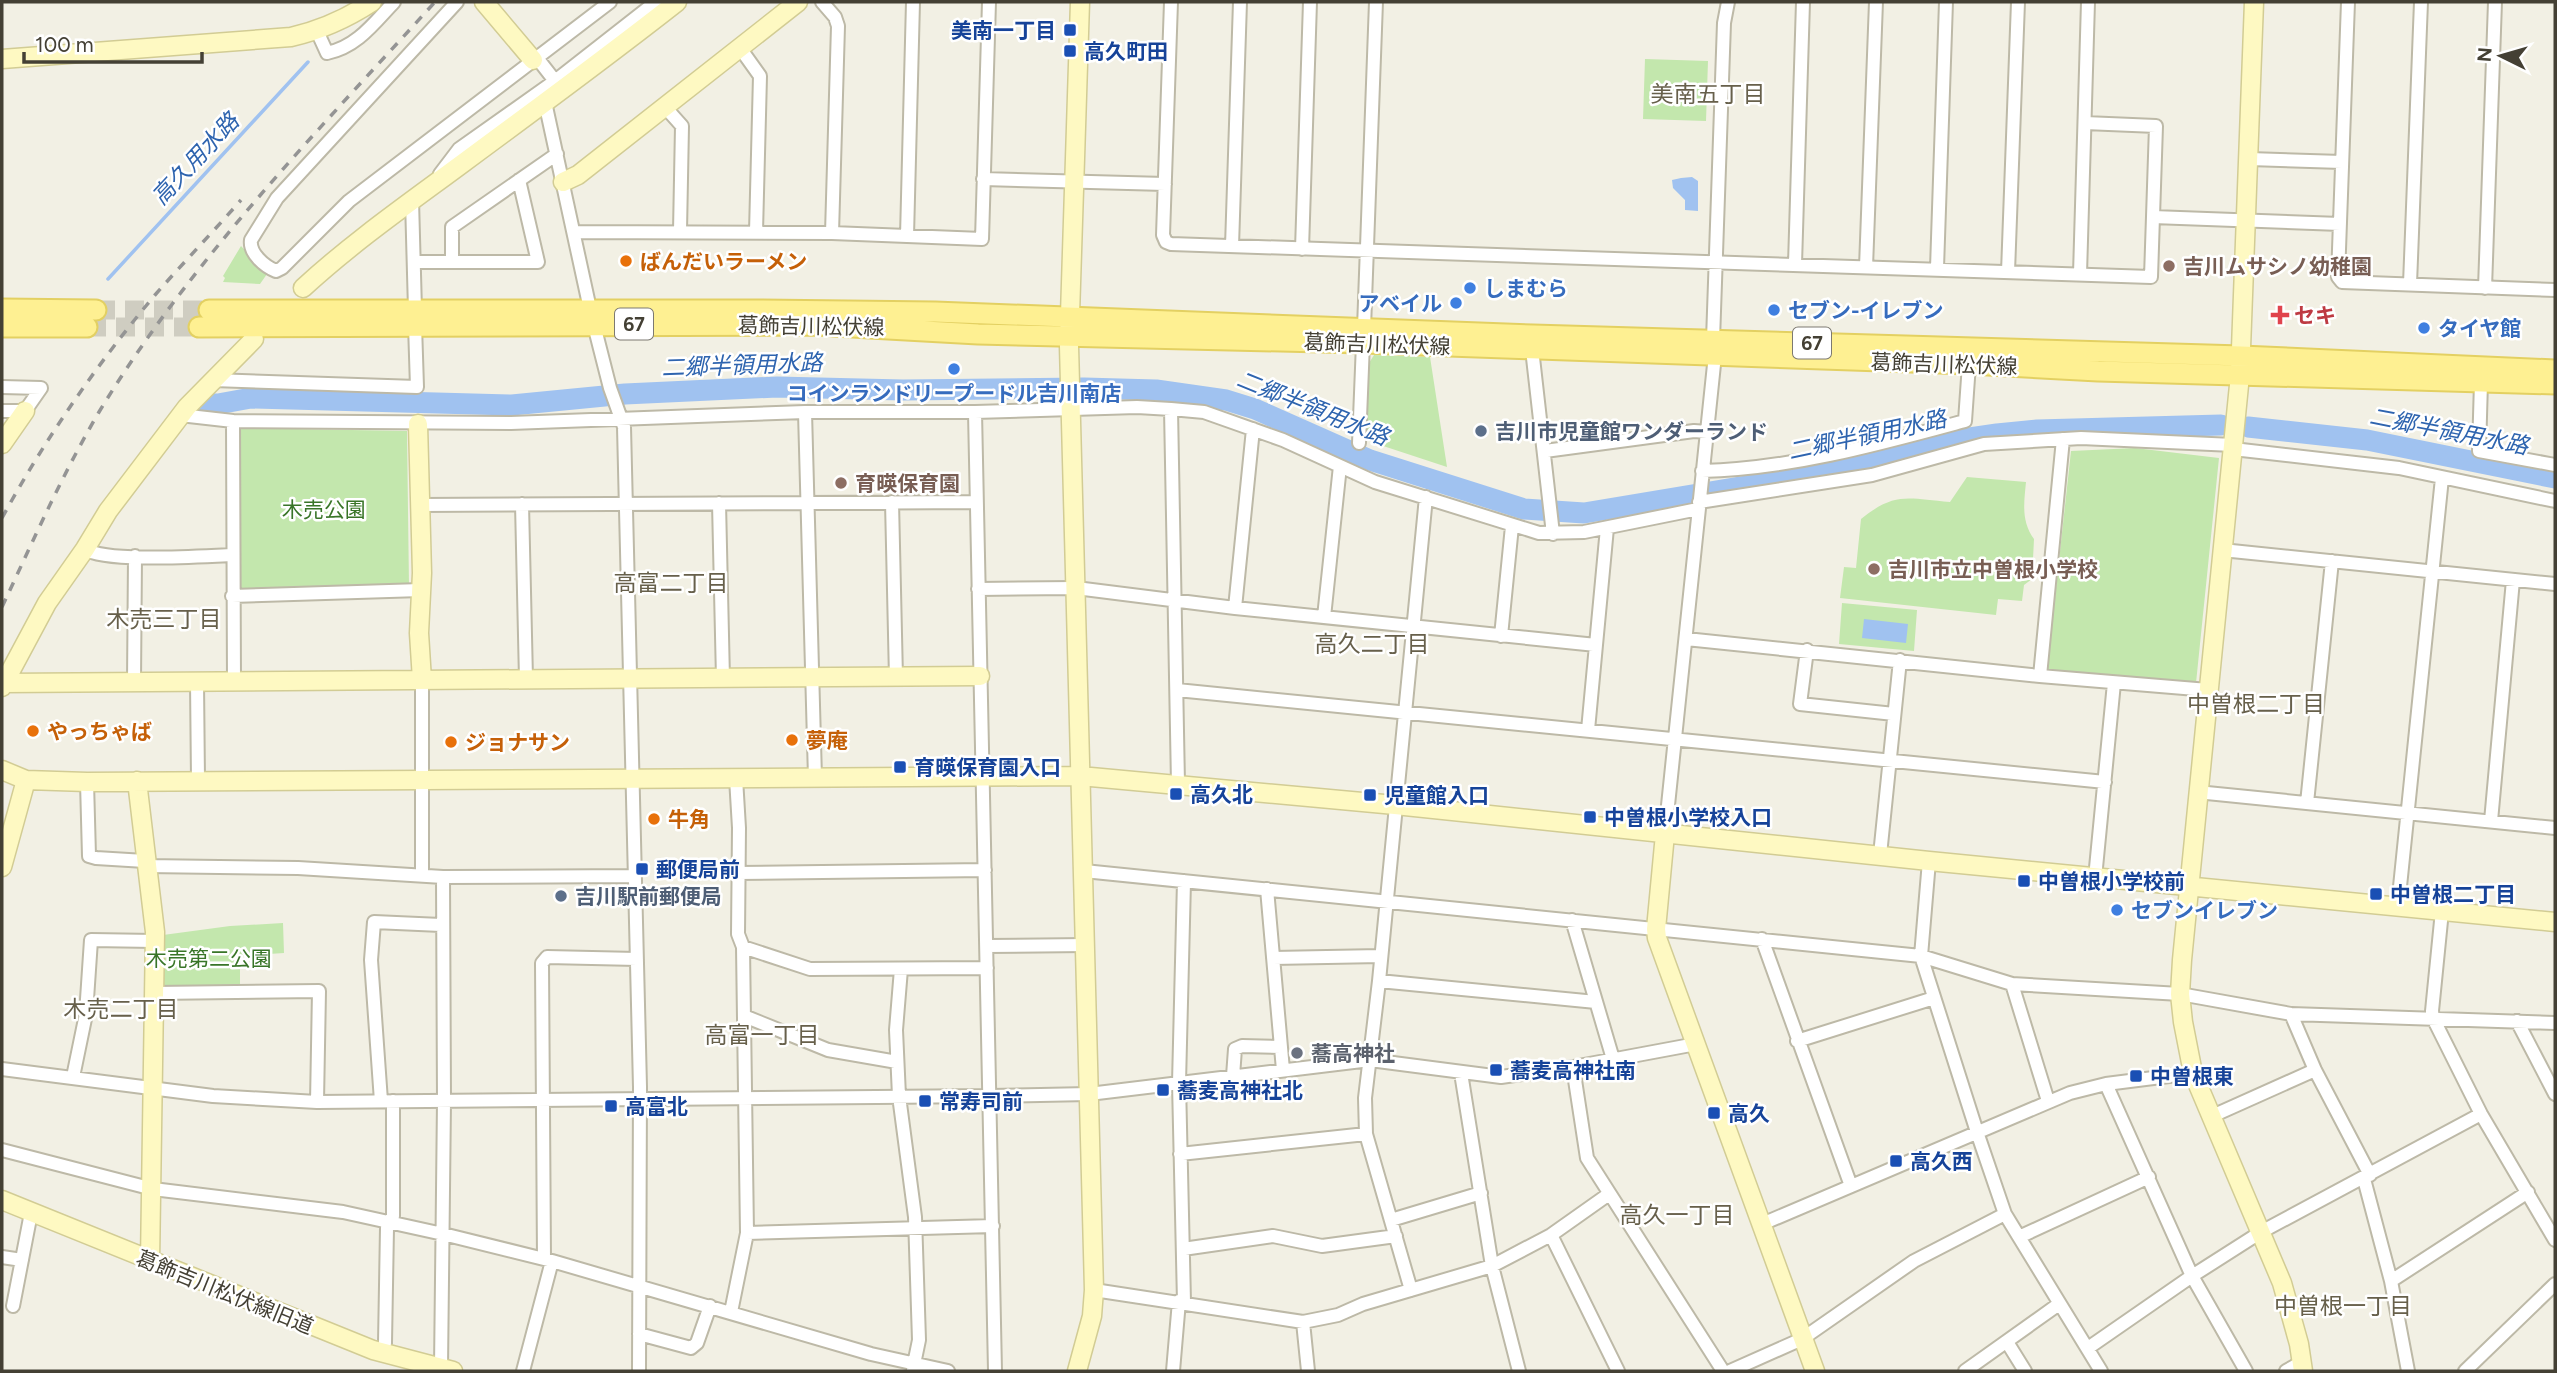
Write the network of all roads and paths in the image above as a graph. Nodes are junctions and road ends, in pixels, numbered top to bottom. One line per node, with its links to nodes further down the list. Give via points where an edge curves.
1 (372, 2): 27 (street)
2 (394, 2): 27 (street, via 342,50 327,53)
3 (457, 2): 30 (street, via 277,198 250,245 271,270 282,268 349,201)
4 (484, 2): 30 (street)
5 (610, 2): 30 (street)
6 (660, 2): 31 (street)
7 (677, 2): 32 (street)
8 (798, 2): 28 (street)
9 (822, 2): 51 (street, via 838,26)
10 (913, 2): 52 (street)
11 (989, 2): 38 (street)
12 (1080, 2): 40 (street)
13 (1171, 2): 42 (street)
14 (1240, 2): 53 (street)
15 (1310, 2): 54 (street)
16 (1376, 2): 55 (street)
17 (1728, 2): 57 (street)
18 (1803, 2): 59 (street)
19 (1876, 2): 60 (street)
20 (1946, 2): 61 (street)
21 (2018, 2): 62 (street)
22 (2088, 2): 34 (street)
23 (2254, 2): 36 (street)
24 (2347, 2): 37 (street)
25 (2421, 2): 64 (street)
26 (2495, 2): 66 (street)
27 (317, 32): 29 (street)
28 (740, 48): 33 (street); 50 (street, via 760,76)
29 (2, 60)
30 (537, 62): 31 (street)
31 (555, 81): 43 (street, via 459,149)
32 (545, 102): 35 (street); 43 (street)
33 (665, 107): 41 (street); 48 (street, via 682,126)
34 (2085, 123): 45 (street, via 2156,126); 63 (street)
35 (556, 154): 39 (street); 41 (street)
36 (2249, 159): 37 (street); 46 (street)
37 (2342, 163): 47 (street)
38 (983, 179): 40 (street); 52 (street, via 982,239)
39 (519, 180): 56 (street, via 452,227); 56 (street, via 538,262)
40 (1073, 181): 42 (street); 75 (street)
41 (563, 182): 49 (street)
42 (1165, 184): 53 (street, via 1166,242)
43 (429, 188): 44 (street)
44 (412, 200): 58 (street); 65 (street)
45 (2153, 217): 46 (street); 63 (street, via 2151,276)
46 (2246, 221): 47 (street); 81 (street)
47 (2340, 224): 64 (street, via 2338,277 2342,282)
48 (680, 231): 49 (street); 50 (street)
49 (574, 232): 70 (street)
50 (756, 232): 51 (street)
51 (832, 233): 52 (street)
52 (906, 236)
53 (1232, 246): 54 (street)
54 (1302, 249): 55 (street)
55 (1368, 250): 57 (street); 76 (street)
56 (452, 261): 58 (street)
57 (1716, 261): 59 (street); 78 (street)
58 (414, 262): 72 (street)
59 (1795, 264): 60 (street)
60 (1866, 267): 61 (street)
61 (1937, 268): 62 (street)
62 (2008, 272): 63 (street)
63 (2080, 274)
64 (2410, 284): 66 (street)
65 (303, 288)
66 (2485, 288): 67 (street)
67 (2555, 290)
68 (2, 309): 69 (main road)
69 (96, 310)
70 (592, 317): 72 (main road, 葛飾吉川松伏線 / 67); 75 (main road, 葛飾吉川松伏線 / 67); 93 (street)
71 (204, 318): 72 (main road, 葛飾吉川松伏線 / 67)
72 (415, 318): 83 (street, via 416,387)
73 (2, 327): 74 (main road)
74 (87, 327)
75 (1069, 327): 76 (main road, 葛飾吉川松伏線 / 67); 87 (street)
76 (1363, 336): 78 (main road, 葛飾吉川松伏線 / 67); 79 (main road, 葛飾吉川松伏線 / 67); 100 (street)
77 (254, 339): 83 (street)
78 (1714, 348): 79 (main road, 葛飾吉川松伏線 / 67); 80 (main road, 葛飾吉川松伏線 / 67); 81 (main road, 葛飾吉川松伏線 / 67); 98 (street)
79 (1532, 349): 103 (street)
80 (1969, 364): 81 (main road, 葛飾吉川松伏線 / 67, via 2098,371); 106 (street, via 1965,421 1833,454)
81 (2240, 366): 82 (main road, 葛飾吉川松伏線 / 67); 84 (main road, 葛飾吉川松伏線 / 67); 102 (street)
82 (2555, 370)
83 (213, 380): 94 (street)
84 (2481, 382): 85 (main road, 葛飾吉川松伏線 / 67); 104 (street, via 2479,451)
85 (2555, 384)
86 (2, 387): 90 (street, via 41,388)
87 (1070, 405): 88 (street); 92 (street); 129 (street)
88 (1171, 409): 97 (street, via 1204,412); 133 (street)
89 (2, 411): 90 (street)
90 (25, 411): 101 (street)
91 (805, 412): 92 (street); 93 (street); 110 (street)
92 (975, 412): 112 (street)
93 (619, 414): 96 (street, via 511,423); 113 (street, via 624,427)
94 (180, 415): 95 (street); 121 (street)
95 (233, 421): 96 (street); 123 (street)
96 (418, 424): 116 (street)
97 (1253, 429): 105 (street); 134 (street)
98 (1707, 432): 103 (street); 106 (street)
99 (2063, 439): 102 (street); 117 (street, via 1984,444 1872,475); 143 (street)
100 (1359, 443)
101 (2, 444)
102 (2233, 447): 107 (street); 122 (street)
103 (1545, 451): 120 (street)
104 (2555, 465)
105 (1340, 466): 108 (street); 135 (street)
106 (1702, 476): 117 (street)
107 (2442, 478): 109 (street); 126 (street)
108 (1426, 497): 118 (street); 136 (street)
109 (2555, 501)
110 (807, 502): 111 (street); 114 (street); 145 (street)
111 (892, 502): 112 (street); 146 (street)
112 (976, 502): 130 (street)
113 (625, 503): 114 (street); 115 (street); 144 (street)
114 (719, 503): 148 (street)
115 (522, 504): 116 (street); 147 (street)
116 (420, 505): 131 (street)
117 (1698, 505): 119 (street); 138 (street)
118 (1512, 526): 120 (street); 137 (street)
119 (1607, 528): 120 (street); 139 (street)
120 (1553, 534)
121 (85, 549): 124 (street, via 92,554); 154 (street, via 47,603)
122 (2222, 550): 125 (street); 156 (street)
123 (233, 555): 124 (street); 132 (street)
124 (135, 556): 152 (street)
125 (2332, 561): 126 (street); 176 (street)
126 (2432, 571): 127 (street); 178 (street)
127 (2513, 580): 128 (street); 179 (street)
128 (2555, 584)
129 (1076, 588): 130 (street); 133 (street); 164 (street)
130 (978, 589): 142 (street)
131 (421, 590): 132 (street); 149 (street)
132 (232, 596): 151 (street)
133 (1175, 601): 134 (street); 155 (street)
134 (1235, 608): 135 (street)
135 (1324, 617): 136 (street)
136 (1412, 627): 137 (street); 157 (street)
137 (1501, 636): 139 (street)
138 (1686, 639): 140 (street); 160 (street)
139 (1596, 645): 159 (street)
140 (1807, 650): 141 (street); 158 (street, via 1800,704)
141 (1900, 660): 143 (street); 158 (street)
142 (980, 676): 146 (street); 163 (street)
143 (2040, 676): 153 (street)
144 (630, 678): 147 (street); 148 (street); 165 (street)
145 (813, 678): 146 (street); 148 (street); 167 (street)
146 (896, 678)
147 (526, 679): 149 (street)
148 (723, 679)
149 (422, 680): 151 (street); 168 (street)
150 (197, 681): 151 (street); 152 (street); 170 (street)
151 (233, 681)
152 (134, 682): 154 (street)
153 (2114, 683): 156 (street); 173 (street)
154 (3, 685)
155 (1177, 690): 157 (street); 174 (street)
156 (2208, 690): 175 (street)
157 (1404, 711): 159 (street); 177 (street)
158 (1894, 714): 161 (street)
159 (1588, 730): 160 (street)
160 (1676, 739): 161 (street); 181 (street)
161 (1890, 760): 173 (street); 182 (street)
162 (2, 770): 169 (street)
163 (982, 776): 164 (street); 167 (street); 186 (street)
164 (1080, 776): 174 (street); 187 (street)
165 (631, 778): 166 (street); 168 (street); 190 (street)
166 (736, 778): 167 (street); 188 (street)
167 (815, 778)
168 (423, 779): 170 (street); 189 (street)
169 (26, 780): 172 (street); 185 (street)
170 (198, 780): 171 (street)
171 (138, 781): 172 (street); 184 (street)
172 (88, 782): 184 (street, via 89,856)
173 (2105, 782): 192 (street)
174 (1178, 785): 177 (street)
175 (2197, 792): 176 (street); 194 (street)
176 (2307, 803): 178 (street)
177 (1395, 805): 181 (street); 196 (street)
178 (2408, 813): 179 (street); 197 (street)
179 (2491, 821): 180 (street)
180 (2555, 828)
181 (1665, 834): 182 (street); 202 (street)
182 (1880, 855): 183 (street)
183 (1929, 861): 192 (street); 209 (street)
184 (146, 864): 189 (street); 204 (street)
185 (2, 867)
186 (985, 870): 188 (street); 206 (street)
187 (1084, 871): 193 (street); 205 (street)
188 (737, 873): 207 (street, via 738,934)
189 (422, 876): 191 (street)
190 (635, 876): 191 (street); 211 (street)
191 (443, 877): 201 (street)
192 (2095, 877): 194 (street)
193 (1184, 881): 195 (street); 239 (street)
194 (2188, 886): 197 (street); 217 (street)
195 (1267, 889): 196 (street); 210 (street)
196 (1385, 901): 199 (street); 208 (street)
197 (2398, 906): 198 (street)
198 (2442, 911): 200 (street); 222 (street)
199 (1572, 920): 202 (street); 219 (street)
200 (2555, 922)
201 (441, 925): 249 (street, via 374,922 371,971); 250 (street)
202 (1656, 929): 203 (street); 226 (street)
203 (1762, 939): 209 (street); 225 (street)
204 (155, 941): 216 (street); 238 (street, via 91,940 86,1014)
205 (1087, 945): 206 (street); 242 (street)
206 (987, 946): 212 (street)
207 (743, 947): 213 (street, via 810,969); 221 (street)
208 (1381, 956): 210 (street); 214 (street)
209 (1921, 956): 215 (street); 218 (street)
210 (1273, 958): 227 (street)
211 (638, 959): 247 (street); 248 (street, via 548,957 542,963)
212 (987, 968): 213 (street); 245 (street)
213 (901, 969): 230 (street)
214 (1379, 981): 219 (street); 229 (street)
215 (2012, 984): 217 (street); 251 (street)
216 (155, 993): 241 (street); 252 (street, via 319,991)
217 (2180, 994): 220 (street); 236 (street)
218 (1934, 998): 225 (street); 255 (street)
219 (1596, 1002): 228 (street)
220 (2291, 1014): 222 (street); 234 (street)
221 (744, 1017): 230 (street, via 828,1050); 246 (street)
222 (2433, 1018): 223 (street); 253 (street)
223 (2517, 1021): 224 (street); 243 (street)
224 (2555, 1023)
225 (1797, 1041): 261 (street)
226 (1696, 1044): 228 (street); 271 (street)
227 (1280, 1047): 233 (street); 237 (street, via 1235,1049)
228 (1613, 1059): 231 (street)
229 (1370, 1060): 233 (street); 235 (street); 256 (street)
230 (897, 1062): 244 (street)
231 (1573, 1067): 235 (street, via 1501,1077); 265 (street, via 1587,1158)
232 (2, 1069): 238 (street)
233 (1283, 1070): 237 (street)
234 (2315, 1070): 254 (street); 260 (street)
235 (1461, 1073): 264 (street)
236 (2193, 1073): 240 (street); 254 (street)
237 (1233, 1076): 239 (street)
238 (73, 1077): 241 (street)
239 (1179, 1083): 242 (street); 258 (street)
240 (2106, 1084): 251 (street); 259 (street)
241 (154, 1087): 252 (street); 262 (street)
242 (1089, 1094): 245 (street); 291 (street)
243 (2555, 1094)
244 (899, 1096): 245 (street); 246 (street); 273 (street)
245 (990, 1096): 272 (street)
246 (745, 1097): 247 (street); 274 (street)
247 (640, 1099): 248 (street); 290 (street)
248 (542, 1100): 250 (street); 284 (street)
249 (387, 1101): 250 (street); 252 (street); 270 (street)
250 (444, 1101): 276 (street)
251 (2048, 1101): 255 (street)
252 (317, 1102)
253 (2481, 1114): 260 (street); 263 (street)
254 (2210, 1117): 275 (street)
255 (1978, 1132): 261 (street); 268 (street)
256 (1366, 1134): 258 (street); 269 (street)
257 (2, 1150): 262 (street)
258 (1180, 1154): 281 (street)
259 (2149, 1177): 279 (street); 287 (street)
260 (2367, 1177): 275 (street); 288 (street)
261 (1851, 1186): 271 (street)
262 (153, 1189): 270 (street); 285 (street)
263 (2528, 1192): 280 (street); 288 (street)
264 (1481, 1193): 269 (street); 286 (street)
265 (1609, 1194): 277 (street); 316 (street)
266 (2, 1200): 267 (street, 葛飾吉川松伏線旧道)
267 (31, 1213): 283 (street); 285 (street, 葛飾吉川松伏線旧道)
268 (2005, 1214): 279 (street); 300 (street, via 1934,1249)
269 (1391, 1220): 278 (street)
270 (390, 1221): 276 (street); 303 (street)
271 (1762, 1224): 300 (street)
272 (993, 1226): 273 (street); 310 (street)
273 (915, 1228): 274 (street); 304 (street, via 919,1340)
274 (747, 1233): 297 (street)
275 (2261, 1233): 287 (street); 305 (street, via 2282,1283)
276 (443, 1234): 284 (street); 306 (street)
277 (1551, 1235): 286 (street); 315 (street)
278 (1396, 1236): 281 (street, via 1322,1246 1273,1236); 292 (street)
279 (2019, 1237): 294 (street)
280 (2555, 1240)
281 (1183, 1250): 293 (street)
282 (2, 1257): 283 (street)
283 (22, 1260): 295 (street)
284 (548, 1260): 290 (street); 307 (street)
285 (150, 1262): 303 (street, 葛飾吉川松伏線旧道)
286 (1492, 1266): 292 (street); 314 (street)
287 (2192, 1276): 302 (street); 322 (street)
288 (2391, 1281): 323 (street)
289 (2555, 1284): 324 (street)
290 (640, 1287): 296 (street); 299 (street)
291 (1094, 1290): 293 (street); 311 (street)
292 (1411, 1290): 298 (street)
293 (1182, 1301): 298 (street); 312 (street)
294 (2059, 1304): 301 (street); 302 (street)
295 (13, 1306)
296 (710, 1306): 297 (street); 299 (street, via 691,1348)
297 (731, 1312): 304 (street)
298 (1303, 1322): 313 (street)
299 (639, 1334): 308 (street)
300 (1802, 1339): 317 (street); 318 (street)
301 (2007, 1342): 319 (street); 320 (street)
302 (2088, 1348): 321 (street)
303 (383, 1353): 306 (street, 葛飾吉川松伏線旧道)
304 (914, 1368): 309 (street)
305 (2297, 1368)
306 (447, 1370)
307 (523, 1371)
308 (639, 1371)
309 (948, 1371)
310 (995, 1371)
311 (1077, 1371)
312 (1173, 1371)
313 (1307, 1371)
314 (1519, 1371)
315 (1618, 1371)
316 (1724, 1371)
317 (1730, 1371)
318 (1815, 1371)
319 (1965, 1371)
320 (2025, 1371)
321 (2101, 1371)
322 (2246, 1371)
323 (2408, 1371)
324 (2465, 1371)

